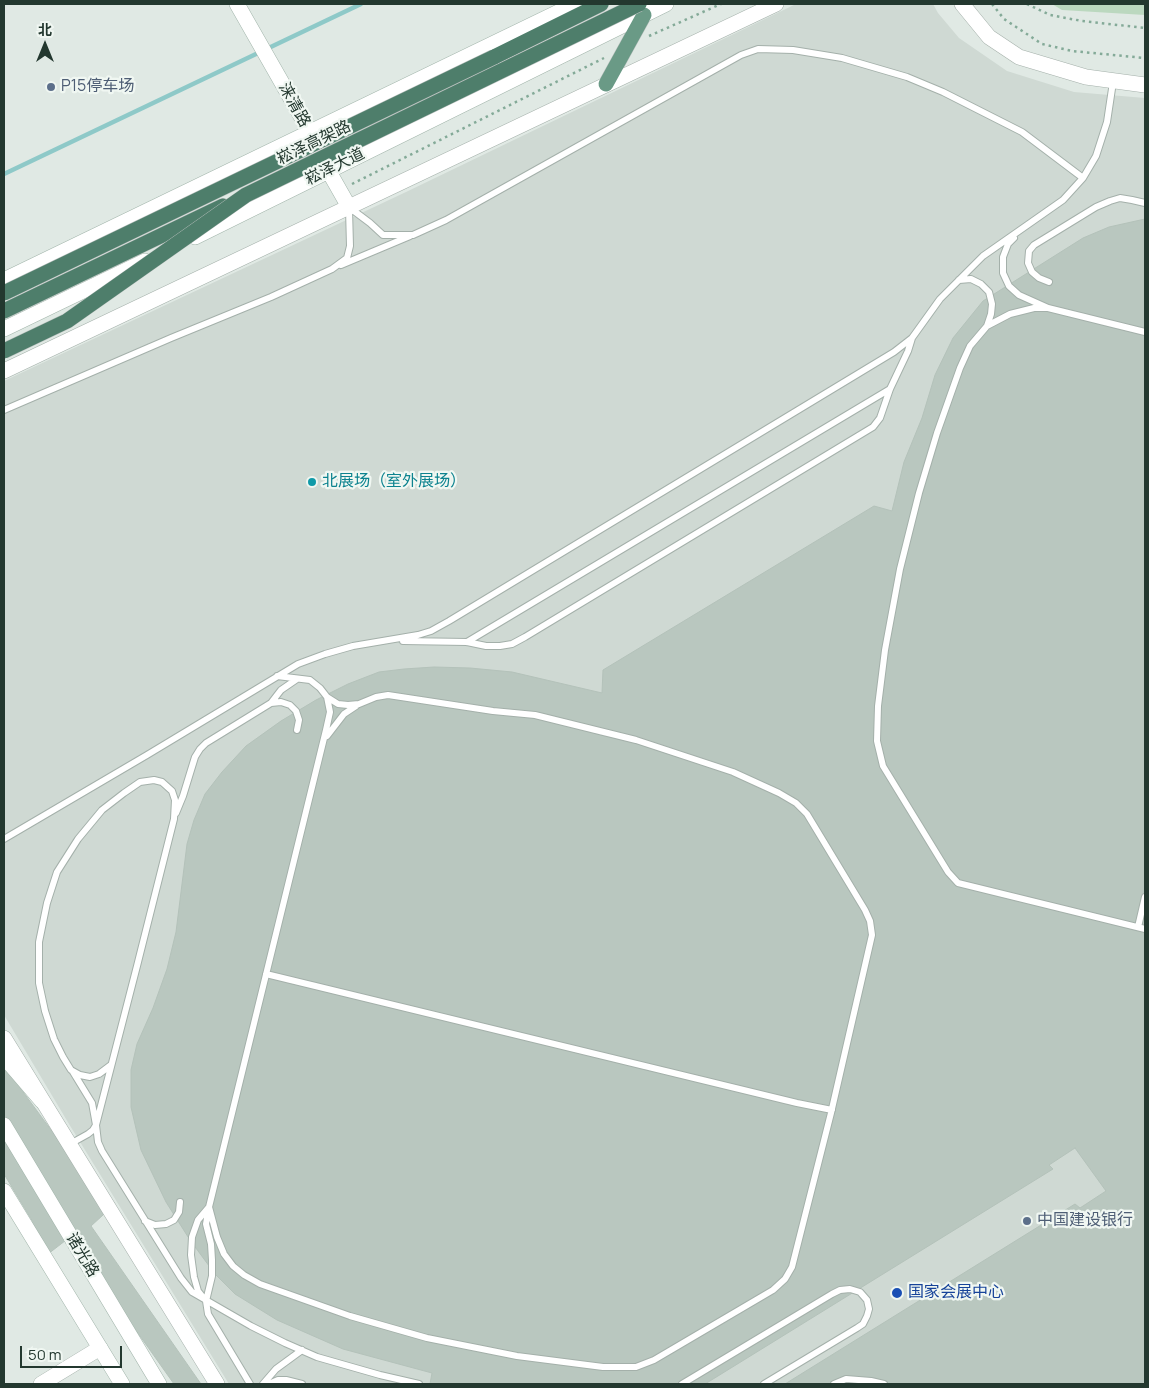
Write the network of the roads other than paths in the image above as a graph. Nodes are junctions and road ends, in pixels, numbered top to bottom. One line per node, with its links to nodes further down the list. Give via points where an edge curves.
1 (237, 4): 13 (main road, 涞清路)
2 (575, 4): 13 (main road)
3 (587, 4): 9 (highway)
4 (601, 4): 9 (highway, 崧泽高架路)
5 (666, 4): 8 (main road, 崧泽大道)
6 (776, 4): 11 (main road)
7 (962, 4): 10 (main road, via 988,37 1018,57 1086,77)
8 (641, 9): 11 (main road, via 627,46); 14 (main road, 崧泽大道); 16 (highway, 崧泽高架路, bridge)
9 (494, 57): 25 (highway, 崧泽高架路, bridge)
10 (1113, 81): 12 (main road); 15 (lane, via 1107,122 1096,156)
11 (606, 84): 18 (main road)
12 (1145, 85)
13 (310, 132): 14 (main road, 涞清路); 22 (main road)
14 (328, 170): 18 (main road, 涞清路); 29 (main road, 崧泽大道)
15 (1083, 178): 19 (lane, via 1063,200); 20 (lane, via 1022,132 907,77 842,58 758,48 446,220)
16 (246, 195): 27 (highway, 崧泽高架路, bridge); 32 (highway, bridge, via 67,321)
17 (1145, 203): 24 (lane, via 1120,198 1110,201 1034,245 1028,263 1032,272)
18 (349, 207): 20 (lane, via 384,235); 21 (lane, via 350,246 347,258); 33 (main road)
19 (1021, 229): 23 (lane, via 983,256); 26 (lane, via 1008,244 1003,257 1003,273 1019,296)
20 (413, 235): 21 (lane)
21 (332, 269): 35 (lane)
22 (4, 280)
23 (959, 280): 28 (lane, via 971,279 988,292 992,304); 31 (lane, via 940,299)
24 (1049, 282)
25 (4, 293)
26 (1048, 308): 28 (lane, via 1010,314); 30 (lane)
27 (4, 311)
28 (987, 326): 48 (lane, via 970,346 960,368 919,493 900,569 878,706 877,741 883,766 958,883)
29 (4, 329)
30 (1145, 332)
31 (912, 338): 34 (lane); 36 (lane, via 894,352 449,621 418,635)
32 (4, 352)
33 (4, 371)
34 (890, 389): 37 (lane); 37 (lane, via 880,418 873,427 525,637 500,646)
35 (4, 410)
36 (384, 641): 37 (lane); 38 (lane, via 325,654)
37 (467, 642)
38 (278, 676): 39 (lane); 46 (lane)
39 (298, 679): 40 (lane, via 310,680); 41 (lane, via 281,690)
40 (327, 697): 42 (lane, via 338,704); 44 (lane, via 330,712)
41 (271, 703): 43 (lane, via 290,705 299,720); 45 (lane, via 200,748)
42 (359, 704): 44 (lane, via 334,725); 56 (lane, via 388,695 535,715 636,740 733,772 796,803 807,814 865,910 872,935)
43 (298, 730)
44 (322, 748): 50 (lane)
45 (174, 819): 53 (lane); 54 (lane, via 172,791 162,782 140,782 102,810 57,872 39,942 39,983 54,1039)
46 (4, 839)
47 (1145, 897): 48 (lane)
48 (1138, 927): 49 (lane)
49 (1145, 929)
50 (266, 974): 56 (lane); 62 (lane)
51 (4, 1038): 55 (main road)
52 (4, 1057): 55 (main road)
53 (111, 1065): 54 (lane, via 90,1077); 58 (lane)
54 (72, 1070): 58 (lane, via 92,1104)
55 (42, 1101): 59 (main road)
56 (832, 1110): 62 (lane, via 792,1268 785,1279 680,1345 636,1367 566,1363 427,1338 350,1316 260,1284 244,1276 224,1254)
57 (4, 1125): 69 (main road, 诸光路)
58 (96, 1125): 59 (lane, via 88,1134); 63 (lane, via 102,1151)
59 (70, 1144): 70 (main road)
60 (4, 1191): 65 (main road, 诸光路)
61 (180, 1202): 63 (lane, via 174,1220 155,1225)
62 (209, 1207): 64 (lane, via 206,1224 211,1244 212,1276); 64 (lane, via 198,1220 192,1236 191,1255 198,1291)
63 (145, 1221): 64 (lane, via 181,1278 192,1292)
64 (206, 1301): 66 (lane); 71 (lane, via 208,1314)
65 (100, 1348): 67 (main road); 68 (main road, 诸光路)
66 (302, 1350): 72 (lane, via 276,1369); 75 (lane, via 317,1357)
67 (41, 1384)
68 (122, 1384)
69 (160, 1384)
70 (216, 1384)
71 (250, 1384)
72 (263, 1384)
73 (269, 1384): 74 (lane, via 286,1380)
74 (302, 1384)
75 (419, 1384)
76 (682, 1384): 77 (lane, via 832,1294 850,1289 860,1292 869,1308 863,1324)
77 (764, 1384)
78 (834, 1384): 79 (lane, via 846,1379)
79 (884, 1384)

